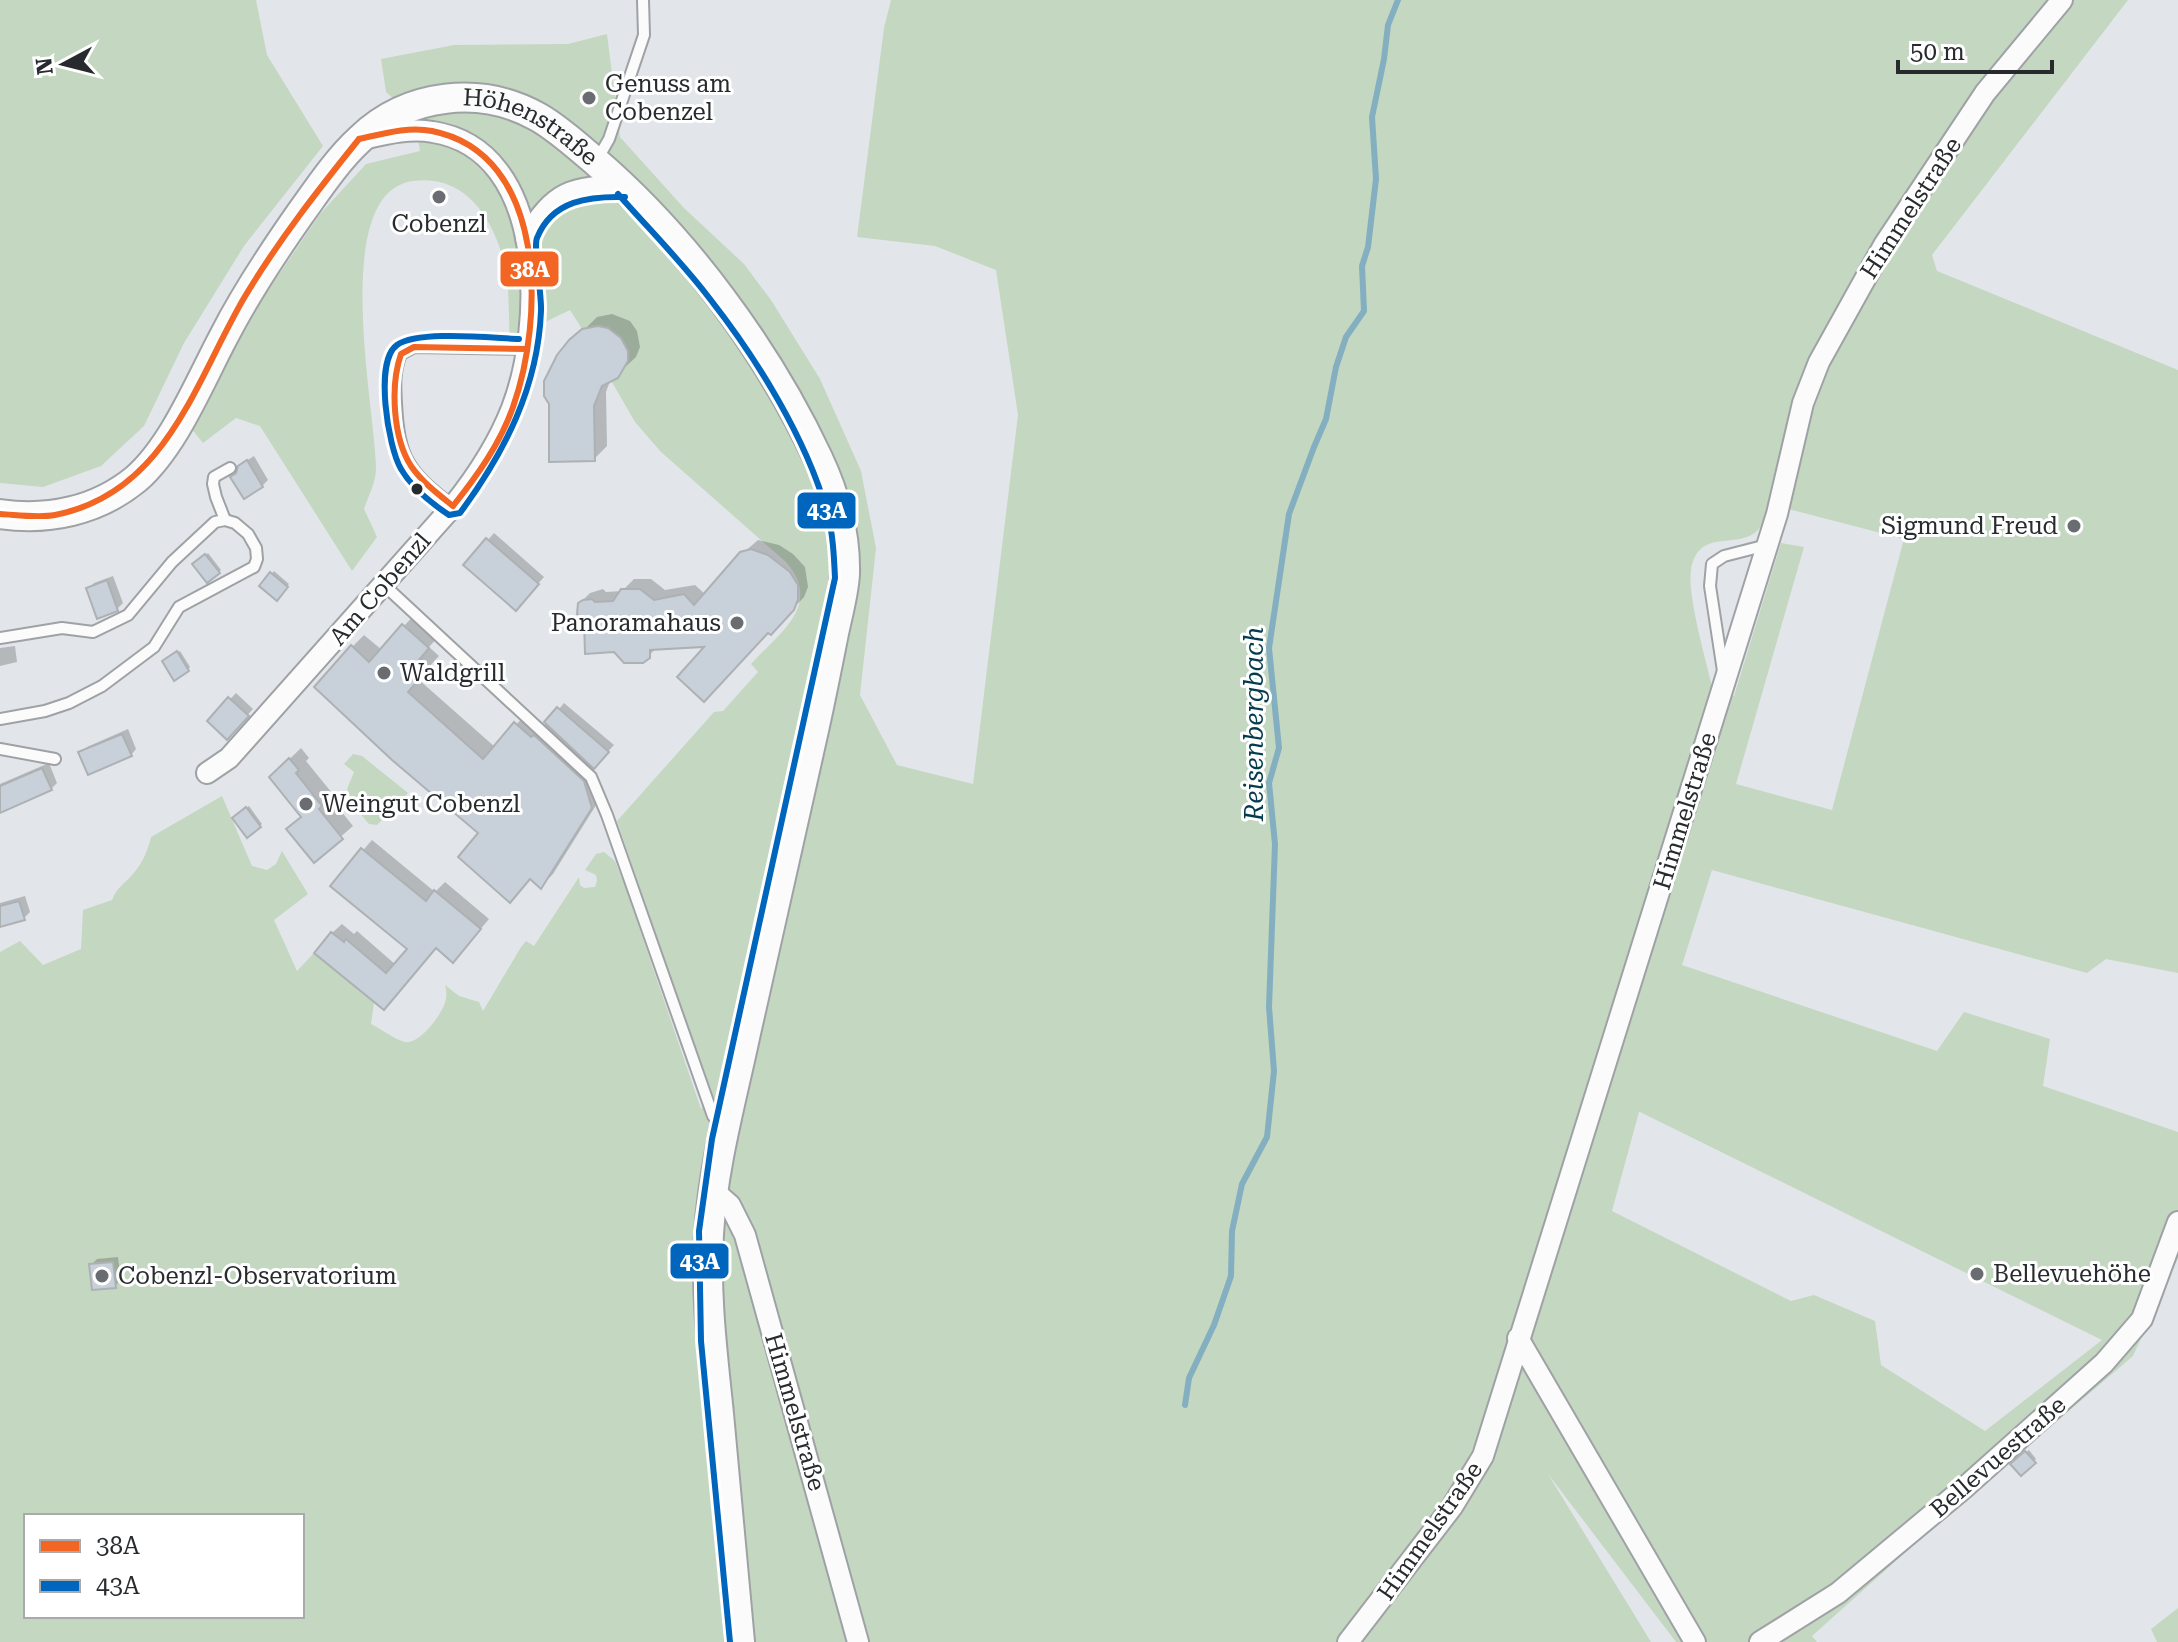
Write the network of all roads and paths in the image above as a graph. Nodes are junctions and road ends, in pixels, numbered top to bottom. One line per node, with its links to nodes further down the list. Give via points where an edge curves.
1 (643, 0): 4 (lane, via 644,35 609,139)
2 (2062, 0): 12 (street, Himmelstraße, via 1985,93 1884,245 1819,362 1803,403)
3 (359, 139): 4 (street, Höhenstraße, via 415,105 450,97 485,98 537,117); 6 (street, Am Cobenzl, via 432,131 475,149 511,191); 10 (street, Höhenstraße, via 268,260 151,464 124,488 83,508 45,516)
4 (596, 162): 5 (street, Höhenstraße)
5 (625, 187): 6 (street, via 568,192 543,211); 20 (street, Höhenstraße, via 718,292 766,363 826,476 843,544 845,579)
6 (526, 238): 7 (street, Am Cobenzl, via 532,291)
7 (527, 349): 9 (street, Am Cobenzl, via 504,428); 9 (lane, via 414,347 398,362 399,436 405,458 421,480)
8 (230, 468): 11 (lane, via 214,477 213,484)
9 (453, 506): 13 (street, Am Cobenzl)
10 (0, 514)
11 (225, 520): 14 (lane, via 215,522 172,562 128,615 93,632 49,629); 16 (lane, via 248,534 256,548 254,567 179,607 154,647 102,686 45,711)
12 (1767, 545): 15 (street, Himmelstraße); 15 (lane, via 1712,564 1710,586)
13 (384, 585): 19 (street, Am Cobenzl, via 229,758); 20 (lane, via 591,777 713,1116)
14 (0, 638)
15 (1724, 681): 23 (street, Himmelstraße)
16 (0, 719)
17 (0, 749): 18 (lane)
18 (55, 759)
19 (207, 773)
20 (725, 1131): 21 (street, Höhenstraße)
21 (714, 1191): 24 (street, Höhenstraße, via 710,1314); 25 (street, Himmelstraße, via 730,1205 745,1235)
22 (2178, 1222): 28 (street, Bellevuestraße, via 2142,1319 2104,1363 1838,1593)
23 (1518, 1338): 26 (street, Himmelstraße, via 1478,1466); 27 (street)
24 (740, 1642)
25 (858, 1642)
26 (1348, 1642)
27 (1695, 1642)
28 (1760, 1642)

